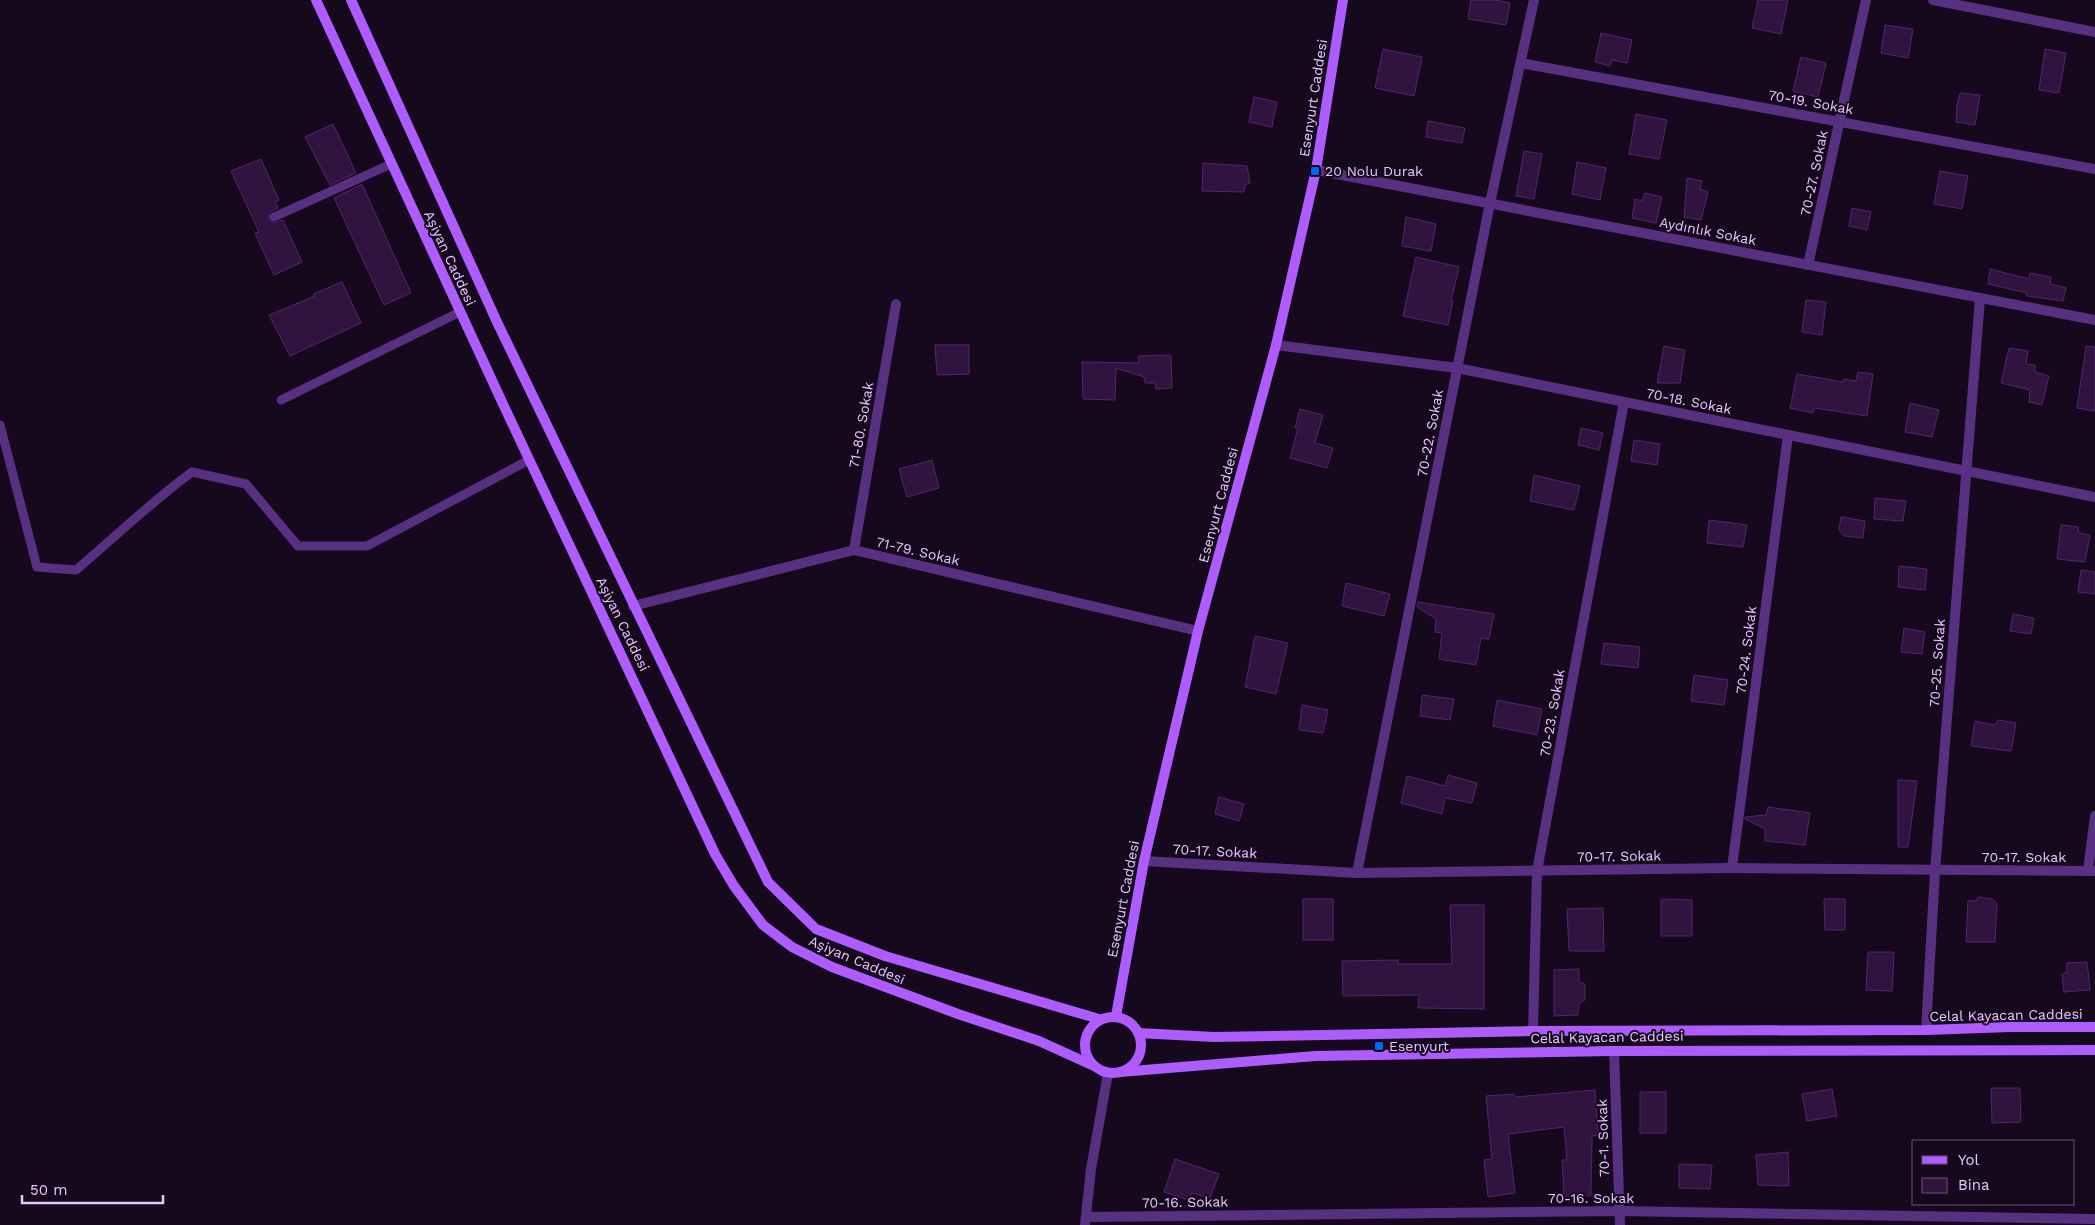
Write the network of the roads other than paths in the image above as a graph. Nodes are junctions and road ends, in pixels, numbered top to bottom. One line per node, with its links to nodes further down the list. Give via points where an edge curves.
1 (316, 0): 10 (street, Aşiyan Caddesi)
2 (351, 0): 30 (street, Aşiyan Caddesi, via 497,322)
3 (1343, 0): 12 (street, Esenyurt Caddesi)
4 (1534, 0): 8 (street, 70-22. Sokak)
5 (1866, 0): 9 (street, 70-27. Sokak)
6 (1933, 0): 7 (street)
7 (2095, 32)
8 (1521, 63): 9 (street, 70-19. Sokak); 13 (street, 70-22. Sokak)
9 (1840, 122): 11 (street, 70-19. Sokak); 15 (street, 70-27. Sokak)
10 (391, 164): 14 (lane); 18 (street, Aşiyan Caddesi)
11 (2095, 169)
12 (1316, 170): 13 (street, Aydınlık Sokak); 20 (street, Esenyurt Caddesi)
13 (1490, 203): 15 (street, Aydınlık Sokak); 21 (street, 70-22. Sokak)
14 (274, 217)
15 (1808, 265): 16 (street, Aydınlık Sokak)
16 (1980, 298): 19 (street, Aydınlık Sokak); 27 (street, 70-25. Sokak)
17 (896, 304): 29 (street, 71-80. Sokak)
18 (460, 312): 22 (lane); 26 (street, Aşiyan Caddesi)
19 (2095, 320)
20 (1276, 345): 21 (street, 70-18. Sokak); 31 (street, Esenyurt Caddesi)
21 (1457, 368): 23 (street, 70-18. Sokak); 38 (street, 70-22. Sokak)
22 (281, 400)
23 (1624, 402): 25 (street, 70-18. Sokak); 35 (street, 70-23. Sokak)
24 (0, 425): 26 (lane, via 36,567 76,570 159,496 192,472 246,484 298,546 367,546)
25 (1788, 435): 27 (street, 70-18. Sokak); 34 (street, 70-24. Sokak)
26 (529, 460): 47 (street, Aşiyan Caddesi, via 715,854 763,925 792,947 832,967 1039,1041)
27 (1965, 471): 28 (street, 70-18. Sokak); 36 (street, 70-25. Sokak)
28 (2095, 497)
29 (854, 550): 30 (street, 71-79. Sokak); 31 (street, 71-79. Sokak)
30 (633, 606): 40 (street, Aşiyan Caddesi, via 768,882 816,929 885,956)
31 (1198, 631): 33 (street, Esenyurt Caddesi)
32 (2095, 816): 37 (street)
33 (1144, 861): 38 (street, 70-17. Sokak); 39 (street, Esenyurt Caddesi)
34 (1732, 868): 35 (street, 70-17. Sokak); 36 (street, 70-17. Sokak)
35 (1537, 870): 38 (street, 70-17. Sokak); 43 (street, 70-23. Sokak)
36 (1935, 871): 37 (street, 70-17. Sokak); 42 (street, 70-25. Sokak)
37 (2092, 871)
38 (1357, 873)
39 (1116, 1016): 40 (street); 44 (street, via 1129,1022)
40 (1099, 1019): 47 (street, via 1092,1025 1084,1042)
41 (2095, 1027): 42 (street, Celal Kayacan Caddesi)
42 (1926, 1030): 43 (street, Celal Kayacan Caddesi)
43 (1534, 1031): 44 (street, Celal Kayacan Caddesi, via 1214,1037)
44 (1138, 1033): 48 (street, via 1141,1047 1136,1060)
45 (1614, 1050): 46 (street, Celal Kayacan Caddesi); 48 (street, Celal Kayacan Caddesi, via 1315,1056); 50 (street, 70-1. Sokak)
46 (2095, 1050)
47 (1094, 1066): 49 (street)
48 (1120, 1072): 49 (street)
49 (1108, 1073): 53 (street, via 1091,1169)
50 (1620, 1211): 52 (street, 70-16. Sokak); 54 (street, 70-16. Sokak); 55 (street, 70-1. Sokak)
51 (2095, 1219): 54 (street, 70-16. Sokak)
52 (1286, 1220): 53 (street, 70-16. Sokak)
53 (1086, 1221)
54 (2079, 1222)
55 (1620, 1225)

